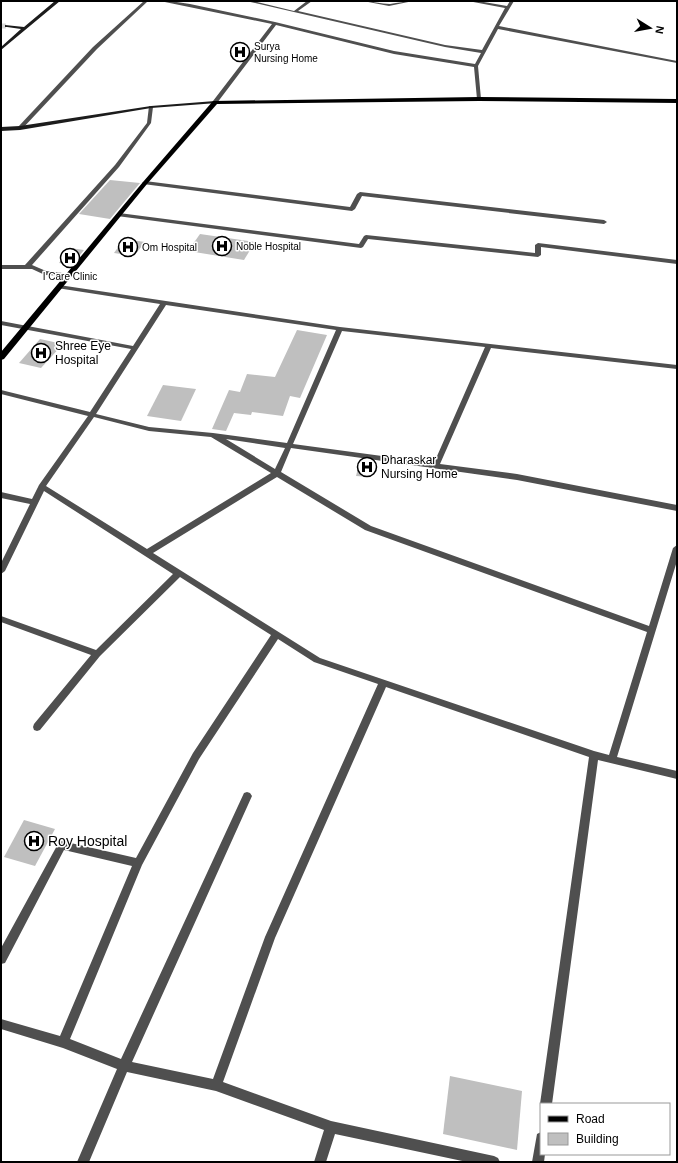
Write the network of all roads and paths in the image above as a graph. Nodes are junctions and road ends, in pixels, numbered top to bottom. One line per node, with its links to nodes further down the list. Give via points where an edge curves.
1 (58, 1): 15 (street)
2 (146, 1): 24 (street, via 95,48)
3 (162, 1): 12 (street)
4 (248, 1): 11 (street)
5 (310, 1): 11 (street)
6 (365, 1): 7 (street, via 388,5)
7 (411, 1)
8 (470, 1): 10 (street)
9 (512, 1): 10 (street)
10 (508, 7): 14 (street)
11 (295, 12): 17 (street, via 445,46)
12 (275, 23): 19 (street, via 384,50); 22 (street)
13 (7, 26): 15 (street)
14 (496, 27): 17 (street); 18 (street)
15 (25, 28): 16 (street)
16 (1, 49)
17 (483, 52): 19 (street)
18 (677, 62)
19 (476, 66): 20 (street)
20 (479, 99): 21 (main road); 22 (main road)
21 (677, 101)
22 (215, 102): 23 (street); 26 (main road)
23 (151, 107): 24 (street); 31 (street, via 149,123 117,166)
24 (20, 128): 25 (street)
25 (1, 129)
26 (145, 183): 27 (main road); 28 (street, via 352,209 360,194)
27 (119, 215): 29 (street, via 361,246 366,238 538,256 538,245); 32 (main road)
28 (604, 222)
29 (677, 262)
30 (1, 267): 31 (street)
31 (27, 267): 32 (street, via 45,273)
32 (68, 275): 33 (main road)
33 (59, 287): 34 (street); 36 (main road)
34 (164, 303): 37 (street); 39 (street)
35 (1, 323): 36 (street)
36 (26, 327): 39 (street); 40 (main road)
37 (340, 329): 38 (street); 45 (street)
38 (489, 346): 41 (street); 46 (street)
39 (135, 348): 43 (street)
40 (1, 357)
41 (677, 367)
42 (1, 392): 43 (street)
43 (92, 415): 44 (street, via 149,429); 48 (street)
44 (213, 435): 45 (street); 47 (street)
45 (290, 446): 46 (street); 47 (street)
46 (436, 466): 51 (street, via 517,477)
47 (277, 473): 53 (street); 57 (street, via 368,528)
48 (42, 487): 50 (street); 53 (street)
49 (1, 495): 50 (street)
50 (35, 502): 54 (street)
51 (677, 508)
52 (677, 548): 57 (street)
53 (147, 553): 55 (street)
54 (1, 571)
55 (179, 573): 58 (street); 59 (street)
56 (1, 619): 59 (street)
57 (652, 630): 63 (street)
58 (276, 635): 60 (street, via 317,660); 66 (street, via 196,756)
59 (97, 654): 61 (street)
60 (383, 683): 62 (street); 71 (street, via 270,937)
61 (37, 728)
62 (594, 755): 63 (street); 72 (street)
63 (612, 759): 64 (street)
64 (677, 775)
65 (247, 796): 70 (street)
66 (138, 863): 67 (street, via 62,845); 69 (street)
67 (1, 959)
68 (1, 1024): 69 (street)
69 (62, 1042): 70 (street)
70 (124, 1066): 71 (street); 75 (street)
71 (216, 1085): 73 (street)
72 (546, 1103)
73 (331, 1127): 76 (street); 77 (street)
74 (540, 1146): 78 (street)
75 (83, 1162)
76 (320, 1162)
77 (494, 1162)
78 (538, 1162)

